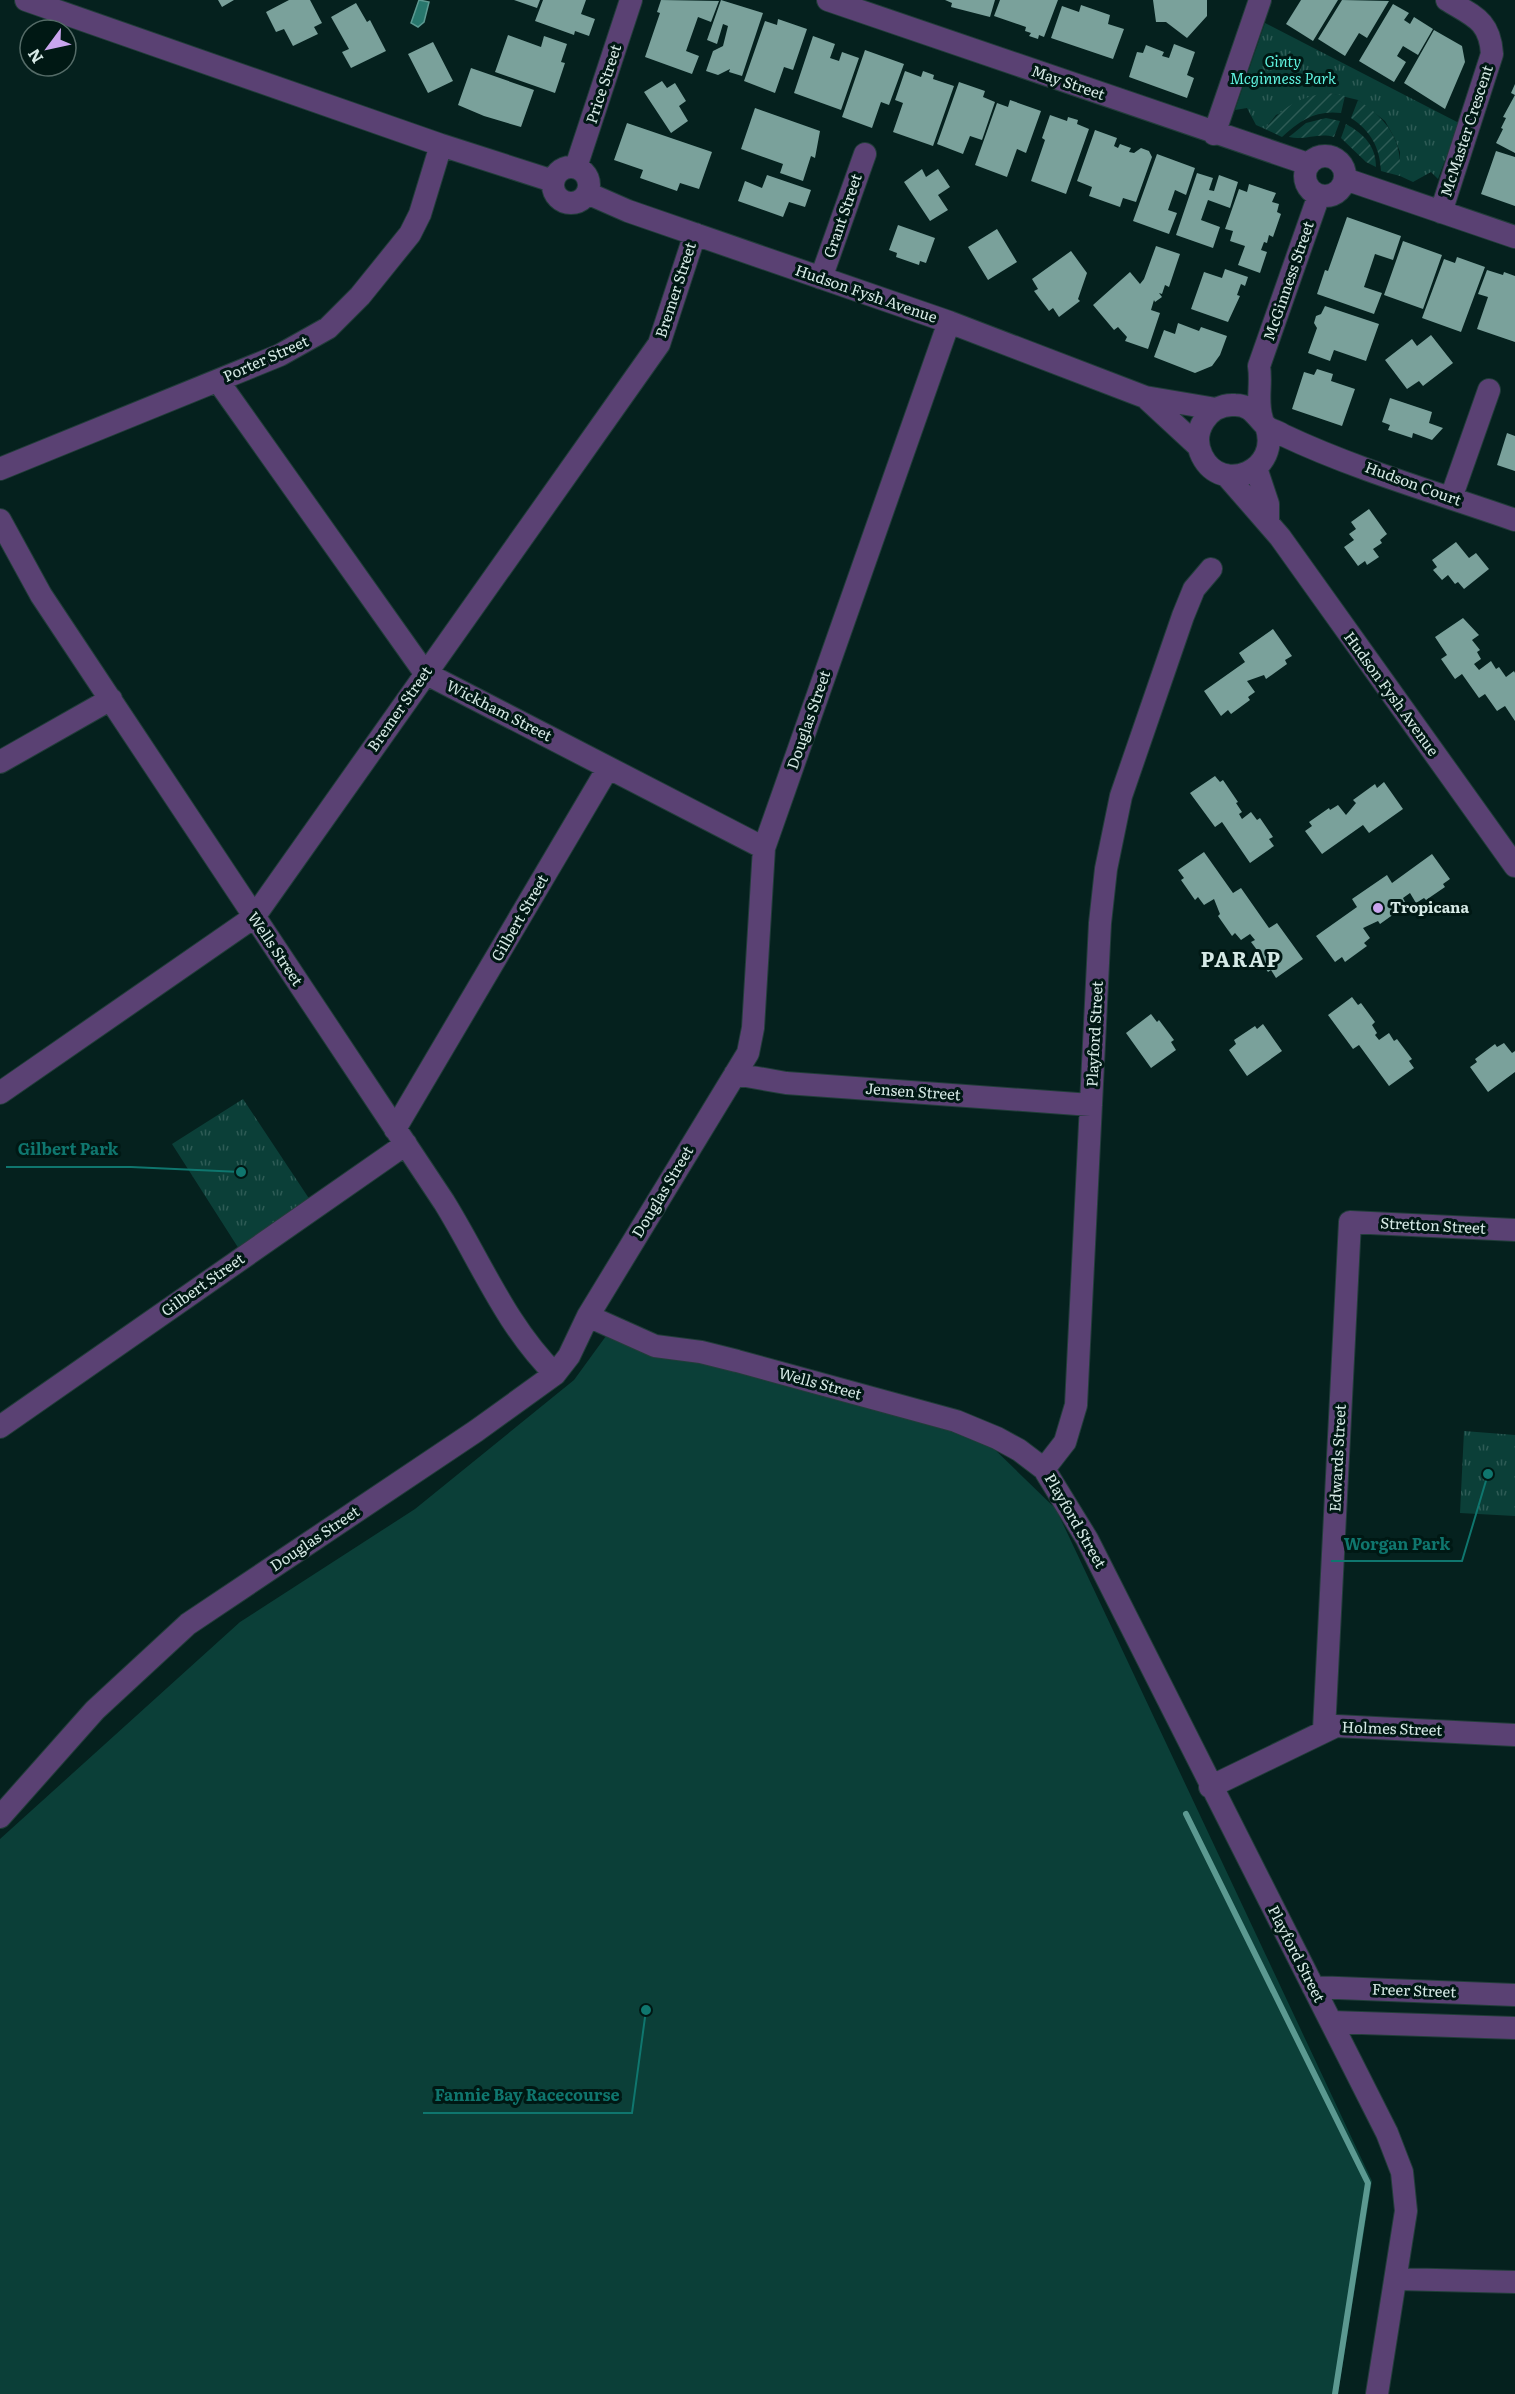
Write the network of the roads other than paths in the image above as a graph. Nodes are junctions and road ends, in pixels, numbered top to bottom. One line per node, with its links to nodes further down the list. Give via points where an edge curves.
1 (26, 0): 7 (street)
2 (631, 0): 10 (street, Price Street)
3 (828, 0): 6 (street, May Street)
4 (1260, 0): 6 (street)
5 (1447, 0): 15 (street, McMaster Crescent, via 1483,23 1489,31 1492,54)
6 (1214, 134): 9 (street, May Street)
7 (441, 146): 12 (street); 21 (street, Porter Street, via 410,234 344,314 312,339)
8 (865, 154): 18 (street, Grant Street)
9 (1308, 164): 11 (street, via 1319,156 1333,157 1343,166); 14 (street, via 1306,183)
10 (576, 167): 12 (street, via 561,169); 13 (street, via 588,181)
11 (1345, 179): 14 (street, via 1333,195); 15 (street)
12 (553, 181): 13 (street, via 553,192 565,202 580,201)
13 (587, 193): 16 (street, Hudson Fysh Avenue)
14 (1319, 195): 20 (street, McGinness Street)
15 (1442, 212): 17 (street)
16 (694, 234): 18 (street, Hudson Fysh Avenue); 36 (street, Bremer Street, via 659,344)
17 (1515, 237)
18 (821, 278): 19 (street, Hudson Fysh Avenue)
19 (949, 322): 23 (street, Hudson Fysh Avenue); 40 (street, Douglas Street)
20 (1259, 366): 24 (street, via 1247,377 1242,390); 25 (street, via 1257,403)
21 (218, 381): 29 (street, Porter Street); 36 (street, Wickham Street)
22 (1489, 390): 31 (street)
23 (1145, 397): 24 (street); 26 (street)
24 (1221, 407): 25 (street, via 1242,406); 26 (street, via 1201,426)
25 (1264, 423): 27 (street, Hudson Court); 28 (street, via 1269,446)
26 (1199, 447): 30 (street, via 1211,468)
27 (1311, 448): 28 (street); 31 (street, Hudson Court)
28 (1260, 463): 30 (street, via 1241,475); 33 (street)
29 (0, 469)
30 (1226, 475): 33 (street, Hudson Fysh Avenue)
31 (1451, 498): 34 (street, Hudson Court)
32 (0, 520): 37 (street, Wells Street, via 41,595)
33 (1268, 520): 41 (street, Hudson Fysh Avenue)
34 (1515, 520)
35 (1211, 568): 45 (street, Playford Street, via 1194,589 1183,616 1121,796 1100,923)
36 (425, 673): 39 (street, Wickham Street); 42 (street, Bremer Street)
37 (111, 699): 38 (street); 42 (street, Wells Street)
38 (0, 762)
39 (608, 768): 40 (street, Wickham Street); 46 (street, Gilbert Street)
40 (764, 848): 43 (street, Douglas Street, via 752,1042)
41 (1515, 866)
42 (254, 917): 44 (street, Bremer Street); 46 (street, Wells Street)
43 (735, 1074): 45 (street, Jensen Street, via 786,1083); 49 (street, Douglas Street)
44 (0, 1093)
45 (1091, 1105): 52 (street, Playford Street, via 1076,1405 1065,1442)
46 (401, 1137): 50 (street, Wells Street, via 463,1233 495,1294 525,1340); 51 (street, Gilbert Street)
47 (1350, 1222): 48 (street, Stretton Street); 53 (street, Edwards Street)
48 (1515, 1230)
49 (588, 1316): 50 (street, Douglas Street, via 569,1356); 52 (street, Wells Street, via 655,1346 701,1352 956,1421 1019,1450)
50 (555, 1374): 56 (street, Douglas Street, via 188,1624 95,1710)
51 (0, 1427)
52 (1044, 1469): 55 (street, Playford Street, via 1088,1539)
53 (1324, 1730): 54 (street, Holmes Street, via 1347,1725); 55 (street, Holmes Street)
54 (1515, 1736)
55 (1210, 1787): 57 (street, Playford Street)
56 (0, 1817)
57 (1313, 1987): 58 (street, Freer Street); 59 (street, Playford Street)
58 (1515, 1995)
59 (1330, 2022): 60 (street); 61 (street, Playford Street, via 1387,2133 1402,2172 1406,2211)
60 (1515, 2028)
61 (1397, 2279): 62 (street); 63 (street, Playford Street)
62 (1515, 2282)
63 (1377, 2394)

